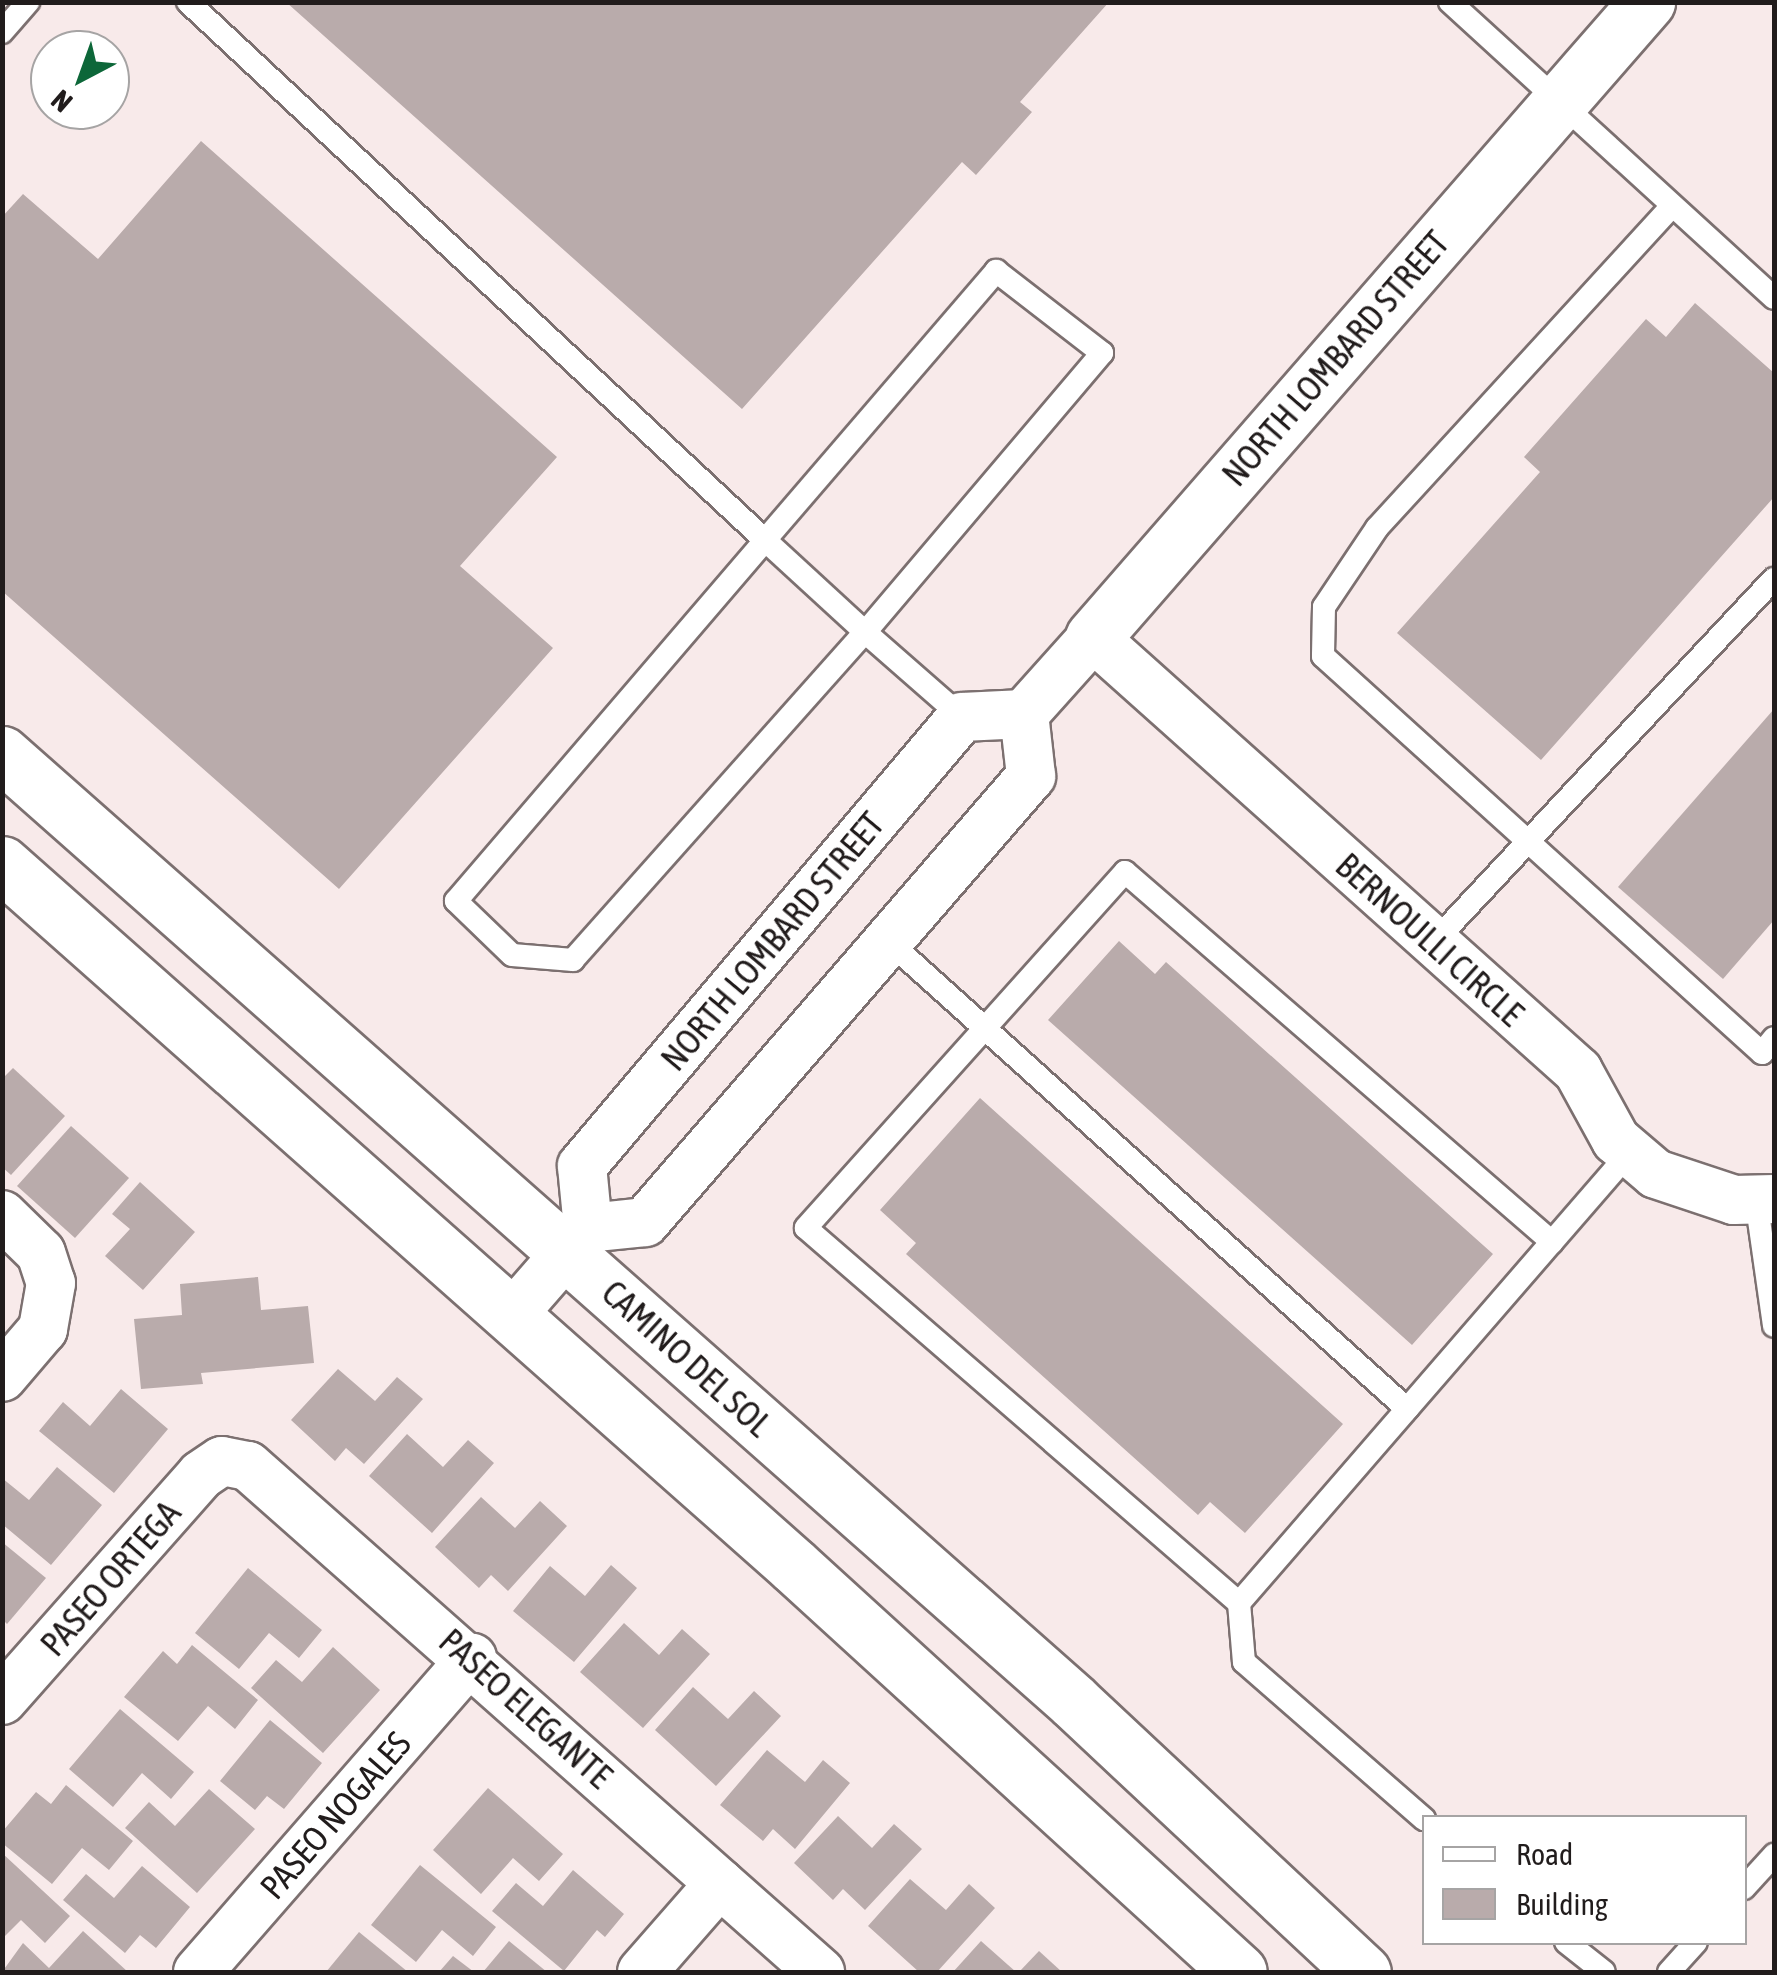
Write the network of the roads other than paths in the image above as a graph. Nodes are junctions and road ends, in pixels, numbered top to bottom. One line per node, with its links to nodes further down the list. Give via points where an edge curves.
1 (28, 2): 5 (lane)
2 (188, 2): 9 (lane)
3 (1450, 2): 6 (lane)
4 (1646, 2): 6 (street, NORTH LOMBARD STREET)
5 (2, 32)
6 (1558, 102): 7 (lane); 12 (street, NORTH LOMBARD STREET)
7 (1672, 206): 8 (lane); 16 (lane, via 1377,528 1324,607 1323,656)
8 (1774, 298)
9 (764, 540): 11 (lane); 11 (lane, via 996,270 1102,353); 11 (lane, via 456,901 512,955 573,960)
10 (1774, 579): 16 (lane)
11 (865, 632): 14 (lane)
12 (1093, 637): 13 (street, NORTH LOMBARD STREET); 19 (street, BERNOULLI CIRCLE)
13 (1024, 714): 14 (street); 18 (street, via 1031,776)
14 (962, 717): 25 (street, NORTH LOMBARD STREET, via 582,1166)
15 (2, 754): 25 (street, CAMINO DEL SOL)
16 (1531, 839): 19 (lane); 21 (lane, via 1762,1053)
17 (2, 864): 27 (street)
18 (888, 941): 20 (lane); 25 (street, via 645,1222)
19 (1434, 942): 22 (street, BERNOULLI CIRCLE, via 1578,1071 1616,1140)
20 (985, 1028): 26 (lane, via 1124,872); 30 (lane); 32 (lane, via 806,1228)
21 (1774, 1038)
22 (1630, 1152): 23 (street, BERNOULLI CIRCLE, via 1656,1174 1693,1191); 26 (lane)
23 (1765, 1199): 28 (lane)
24 (2, 1216): 29 (street, via 41,1253 52,1282 43,1330)
25 (577, 1240): 27 (street); 45 (street, CAMINO DEL SOL)
26 (1552, 1242): 30 (lane)
27 (512, 1315): 44 (street)
28 (1774, 1326)
29 (2, 1378)
30 (1408, 1409): 32 (lane)
31 (222, 1461): 33 (street, PASEO ELEGANTE, via 248,1466); 34 (street, PASEO ORTEGA, via 201,1475)
32 (1240, 1603): 35 (lane, via 1244,1662)
33 (472, 1658): 37 (street, PASEO ELEGANTE); 41 (street, PASEO NOGALES)
34 (2, 1700)
35 (1422, 1818)
36 (1774, 1855): 38 (lane)
37 (720, 1883): 42 (street); 43 (street, PASEO ELEGANTE)
38 (1747, 1885)
39 (1570, 1945): 46 (lane)
40 (1693, 1945): 47 (lane)
41 (198, 1972)
42 (642, 1972)
43 (820, 1972)
44 (1239, 1972)
45 (1363, 1972)
46 (1604, 1972)
47 (1670, 1972)

